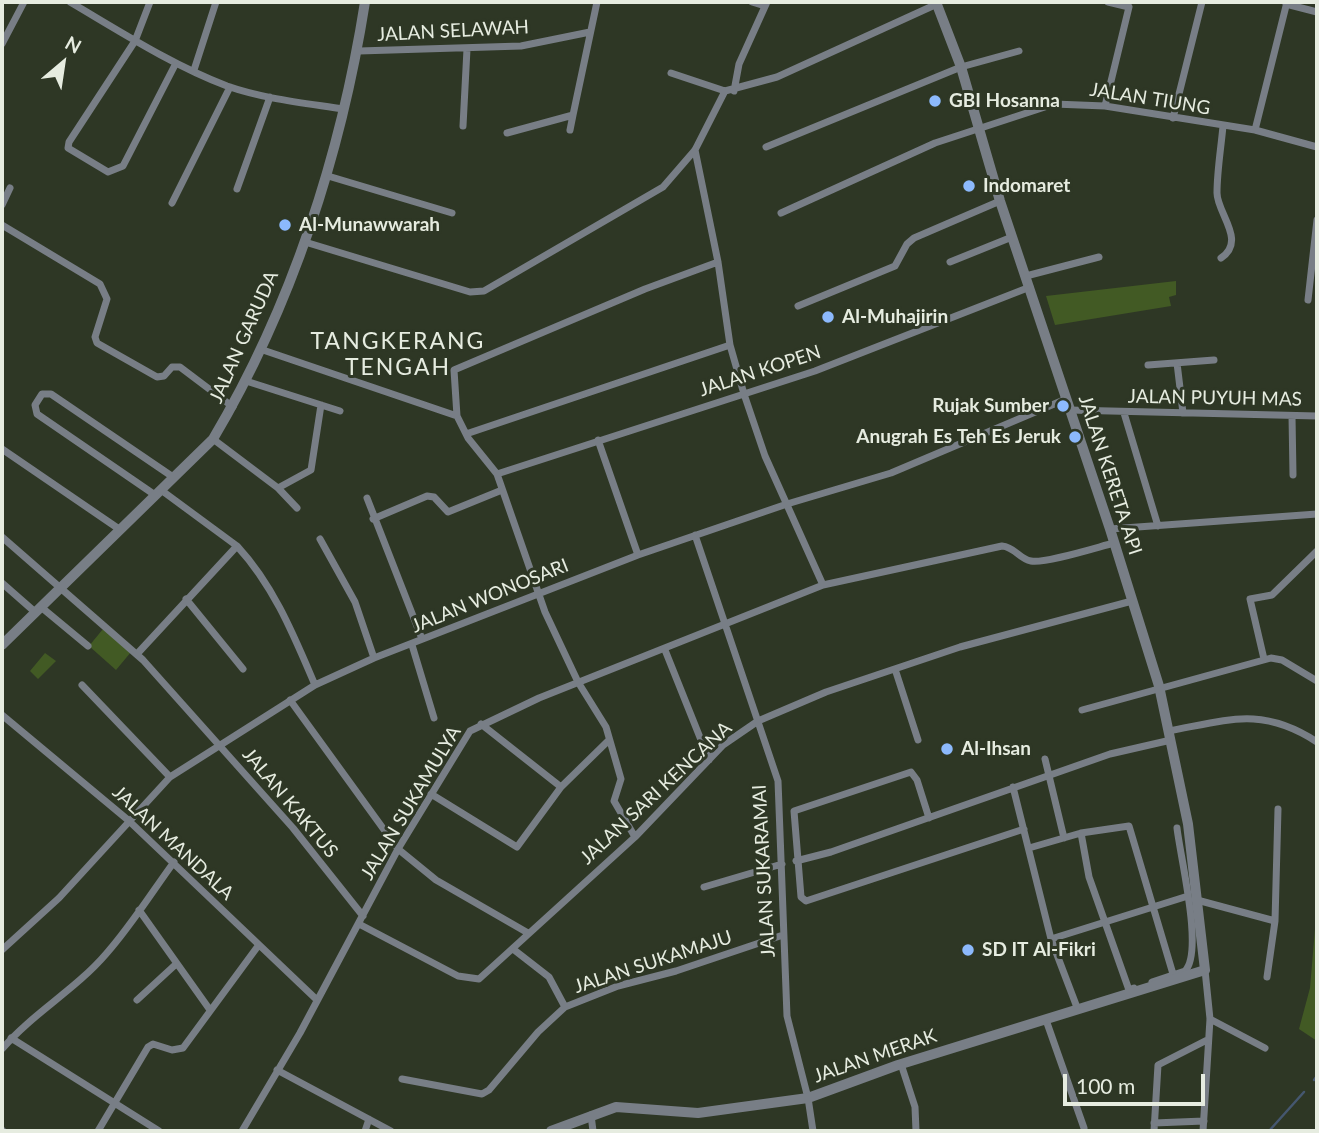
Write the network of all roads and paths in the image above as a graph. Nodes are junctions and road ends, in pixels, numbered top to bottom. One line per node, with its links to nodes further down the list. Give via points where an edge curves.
1 (24, 2): 16 (street)
2 (70, 2): 15 (street)
3 (150, 2): 15 (street)
4 (216, 2): 22 (street)
5 (365, 2): 18 (street, JALAN GARUDA)
6 (597, 2): 14 (street)
7 (752, 2): 12 (street)
8 (1108, 2): 28 (street, via 1129,6)
9 (1202, 2): 31 (street)
10 (937, 3): 21 (street, JALAN KERETA API); 25 (street, via 777,76)
11 (1287, 3): 13 (street); 36 (street)
12 (766, 4): 25 (street, via 739,64)
13 (1317, 12)
14 (590, 32): 17 (street, JALAN SELAWAH, via 521,46); 30 (street)
15 (135, 41): 20 (street); 20 (street, via 68,144 104,170 123,166)
16 (2, 44)
17 (467, 49): 18 (street, JALAN SELAWAH); 32 (street)
18 (359, 51): 29 (street, JALAN GARUDA)
19 (1019, 51): 21 (street)
20 (176, 63): 22 (street)
21 (961, 67): 34 (street, JALAN KERETA API); 38 (street)
22 (194, 70): 24 (street)
23 (671, 73): 26 (street)
24 (230, 87): 27 (street); 45 (street)
25 (734, 90): 26 (street)
26 (725, 91): 40 (street)
27 (270, 97): 29 (street); 43 (street)
28 (1105, 106): 31 (street, JALAN TIUNG); 34 (street, JALAN TIUNG, via 1054,104)
29 (344, 109): 41 (street, JALAN GARUDA)
30 (573, 115): 35 (street); 37 (street)
31 (1172, 118): 33 (street, JALAN TIUNG)
32 (463, 126)
33 (1223, 126): 36 (street, JALAN TIUNG); 54 (street, via 1217,197 1230,227 1230,247)
34 (979, 129): 44 (street, JALAN KERETA API); 48 (street, JALAN TIUNG, via 935,143)
35 (570, 130)
36 (1255, 130): 39 (street, JALAN TIUNG)
37 (507, 132)
38 (766, 147)
39 (1317, 147)
40 (695, 150): 52 (street, via 663,187 484,292 470,292); 55 (street)
41 (328, 176): 47 (street); 52 (street, JALAN GARUDA)
42 (10, 188): 46 (street)
43 (237, 189)
44 (1000, 201): 51 (street, JALAN KERETA API); 60 (street, via 910,241 895,266)
45 (172, 203)
46 (2, 205)
47 (452, 213)
48 (781, 213)
49 (1317, 220): 59 (street)
50 (2, 225): 70 (street, via 100,284 107,299 97,343 157,377 180,367)
51 (1012, 237): 56 (street); 57 (street, JALAN KERETA API)
52 (304, 242): 62 (street, JALAN GARUDA)
53 (1098, 257): 57 (street)
54 (1221, 258)
55 (718, 262): 61 (street); 74 (street, via 454,369)
56 (950, 262)
57 (1026, 276): 58 (street, JALAN KERETA API)
58 (1030, 287): 67 (street, JALAN KOPEN); 68 (street, JALAN KERETA API)
59 (1308, 300)
60 (798, 306)
61 (730, 345): 67 (street); 77 (street)
62 (260, 349): 66 (street, JALAN GARUDA); 74 (street)
63 (1214, 360): 64 (street)
64 (1177, 363): 65 (street); 73 (street)
65 (1148, 365)
66 (246, 381): 69 (street); 70 (street, JALAN GARUDA)
67 (744, 394): 79 (street, JALAN KOPEN); 88 (street)
68 (1068, 404): 72 (street, JALAN PUYUH MAS); 88 (street, JALAN WONOSARI, via 891,473); 94 (street, JALAN KERETA API)
69 (321, 405): 71 (street); 84 (street, via 311,470)
70 (233, 407): 78 (street, JALAN GARUDA)
71 (340, 411)
72 (1124, 412): 73 (street, JALAN PUYUH MAS); 92 (street)
73 (1184, 413): 75 (street, JALAN PUYUH MAS)
74 (457, 416): 77 (street)
75 (1292, 416): 76 (street, JALAN PUYUH MAS); 82 (street)
76 (1317, 416)
77 (466, 434): 81 (street)
78 (214, 439): 83 (street, JALAN GARUDA); 84 (street)
79 (598, 440): 81 (street, JALAN KOPEN); 101 (street)
80 (2, 449): 93 (street)
81 (497, 474): 85 (street)
82 (1293, 475)
83 (173, 477): 86 (street, JALAN GARUDA); 86 (street, via 51,394 42,394 35,405 37,414)
84 (278, 488): 89 (street)
85 (502, 490): 91 (street, via 448,512 427,496); 105 (street)
86 (158, 492): 93 (street, JALAN GARUDA); 99 (street)
87 (368, 498): 91 (street)
88 (787, 504): 95 (street, JALAN WONOSARI); 103 (street)
89 (297, 508)
90 (1317, 514): 92 (street)
91 (373, 519): 110 (street)
92 (1158, 526): 94 (street)
93 (119, 529): 104 (street, JALAN GARUDA)
94 (1110, 529): 98 (street, JALAN KERETA API)
95 (695, 535): 101 (street, JALAN WONOSARI); 109 (street, JALAN SUKARAMAI)
96 (2, 537): 104 (street, JALAN KAKTUS)
97 (320, 539): 116 (street, via 355,602)
98 (1114, 543): 103 (street, JALAN SUKAMULYA, via 1036,562 1002,546); 107 (street, JALAN KERETA API)
99 (237, 546): 106 (street); 124 (street, via 285,615)
100 (1317, 551): 117 (street, via 1272,595 1250,599)
101 (638, 555): 105 (street, JALAN WONOSARI)
102 (2, 583): 108 (street)
103 (823, 585): 109 (street, JALAN SUKAMULYA)
104 (58, 588): 108 (street, JALAN GARUDA); 115 (street, JALAN KAKTUS)
105 (539, 593): 110 (street, JALAN WONOSARI); 122 (street)
106 (186, 599): 115 (street); 119 (street)
107 (1132, 601): 120 (street, JALAN SARI KENCANA); 125 (street, JALAN KERETA API)
108 (38, 609): 111 (street, JALAN GARUDA); 113 (street)
109 (726, 624): 114 (street, JALAN SUKAMULYA); 130 (street, JALAN SUKARAMAI)
110 (422, 639): 112 (street, JALAN WONOSARI)
111 (2, 645)
112 (412, 645): 116 (street, JALAN WONOSARI); 129 (street)
113 (88, 646)
114 (665, 650): 122 (street, JALAN SUKAMULYA); 138 (street)
115 (137, 654): 136 (street, JALAN KAKTUS)
116 (374, 658): 124 (street, JALAN WONOSARI)
117 (1264, 659): 121 (street, via 1279,659); 125 (street)
118 (1317, 667): 121 (street)
119 (243, 669)
120 (895, 669): 130 (street, JALAN SARI KENCANA); 134 (street)
121 (1314, 679)
122 (578, 682): 131 (street, JALAN SUKAMULYA); 133 (street)
123 (82, 685): 140 (street)
124 (315, 685): 126 (street, JALAN WONOSARI)
125 (1158, 686): 127 (street); 132 (street, JALAN KERETA API)
126 (290, 700): 136 (street, JALAN WONOSARI); 153 (street)
127 (1082, 710)
128 (2, 715): 146 (street, JALAN MANDALA)
129 (434, 718)
130 (758, 721): 138 (street, JALAN SARI KENCANA); 156 (street, JALAN SUKARAMAI, via 778,781)
131 (481, 724): 141 (street); 143 (street, JALAN SUKAMULYA, via 470,731)
132 (1170, 736): 135 (street, via 1249,718 1294,726); 139 (street); 158 (street, JALAN KERETA API, via 1188,824)
133 (609, 740): 141 (street); 150 (street, via 621,779 614,801)
134 (918, 740)
135 (1317, 742)
136 (219, 744): 140 (street, JALAN WONOSARI); 161 (street, JALAN KAKTUS)
137 (1045, 759): 139 (street)
138 (709, 760): 150 (street, JALAN SARI KENCANA)
139 (1048, 775): 142 (street); 151 (street)
140 (170, 777): 146 (street, JALAN WONOSARI)
141 (561, 787): 143 (street, via 517,847)
142 (1013, 787): 145 (street); 148 (street)
143 (431, 793): 153 (street, JALAN SUKAMULYA)
144 (1278, 809): 162 (street)
145 (929, 818): 154 (street); 154 (street, via 911,772 794,811)
146 (128, 820): 155 (street, JALAN MANDALA); 170 (street, JALAN WONOSARI, via 60,898)
147 (1177, 828): 158 (street)
148 (1024, 829): 152 (street); 154 (street, via 806,901 801,897)
149 (1081, 834): 151 (street); 159 (street, via 1129,826); 163 (street, via 1089,877)
150 (635, 837): 165 (street, JALAN SARI KENCANA)
151 (1064, 838): 152 (street)
152 (1029, 848): 167 (street)
153 (398, 849): 161 (street, JALAN SUKAMULYA); 165 (street, via 436,880)
154 (796, 861)
155 (174, 862): 160 (street); 168 (street, JALAN MANDALA)
156 (782, 864): 157 (street); 166 (street, JALAN SUKARAMAI)
157 (704, 887)
158 (1192, 898): 159 (street); 162 (street); 172 (street, JALAN KERETA API); 173 (street, via 1192,957 1187,969)
159 (1152, 907): 163 (street); 173 (street)
160 (139, 910): 171 (street); 182 (street, via 107,954)
161 (363, 916): 164 (street, JALAN SUKAMULYA)
162 (1275, 921): 174 (street)
163 (1105, 922): 167 (street); 173 (street, via 1129,990)
164 (359, 924): 169 (street, JALAN SARI KENCANA, via 471,980 483,977); 176 (street, JALAN SUKAMULYA)
165 (528, 933): 169 (street, JALAN SARI KENCANA)
166 (783, 935): 177 (street, JALAN SUKAMAJU); 189 (street, JALAN SUKARAMAI, via 787,1016)
167 (1051, 939): 179 (street)
168 (258, 946): 176 (street, JALAN MANDALA); 178 (street)
169 (513, 948): 177 (street, via 549,977)
170 (2, 950)
171 (175, 965): 175 (street); 178 (street)
172 (1205, 970): 179 (street, JALAN MERAK); 180 (street)
173 (1173, 974)
174 (1267, 977)
175 (137, 1000)
176 (317, 1000): 187 (street, JALAN SUKAMULYA)
177 (565, 1007): 188 (street, JALAN SUKAMAJU, via 482,1094)
178 (210, 1010): 190 (street, via 183,1048 151,1044)
179 (1078, 1010): 181 (street, JALAN MERAK)
180 (1210, 1019): 183 (street); 184 (street)
181 (1046, 1020): 186 (street, JALAN MERAK); 195 (street)
182 (11, 1038): 185 (street); 190 (street)
183 (1207, 1040): 193 (street); 194 (street, via 1158,1065)
184 (1265, 1048)
185 (2, 1049)
186 (901, 1063): 189 (street, JALAN MERAK); 204 (street, via 915,1107)
187 (277, 1070): 192 (street); 198 (street, JALAN SUKAMULYA)
188 (402, 1079)
189 (808, 1098): 191 (street, JALAN MERAK, via 698,1113 616,1107); 203 (street, JALAN SUKARAMAI)
190 (116, 1101): 196 (street); 197 (street)
191 (591, 1115): 201 (street, JALAN MERAK); 202 (street)
192 (369, 1119): 199 (street); 200 (street)
193 (1204, 1121): 194 (street); 205 (street)
194 (1154, 1127)
195 (1084, 1128)
196 (98, 1131)
197 (159, 1131)
198 (242, 1131)
199 (365, 1131)
200 (391, 1131)
201 (551, 1131)
202 (593, 1131)
203 (813, 1131)
204 (916, 1131)
205 (1203, 1131)

